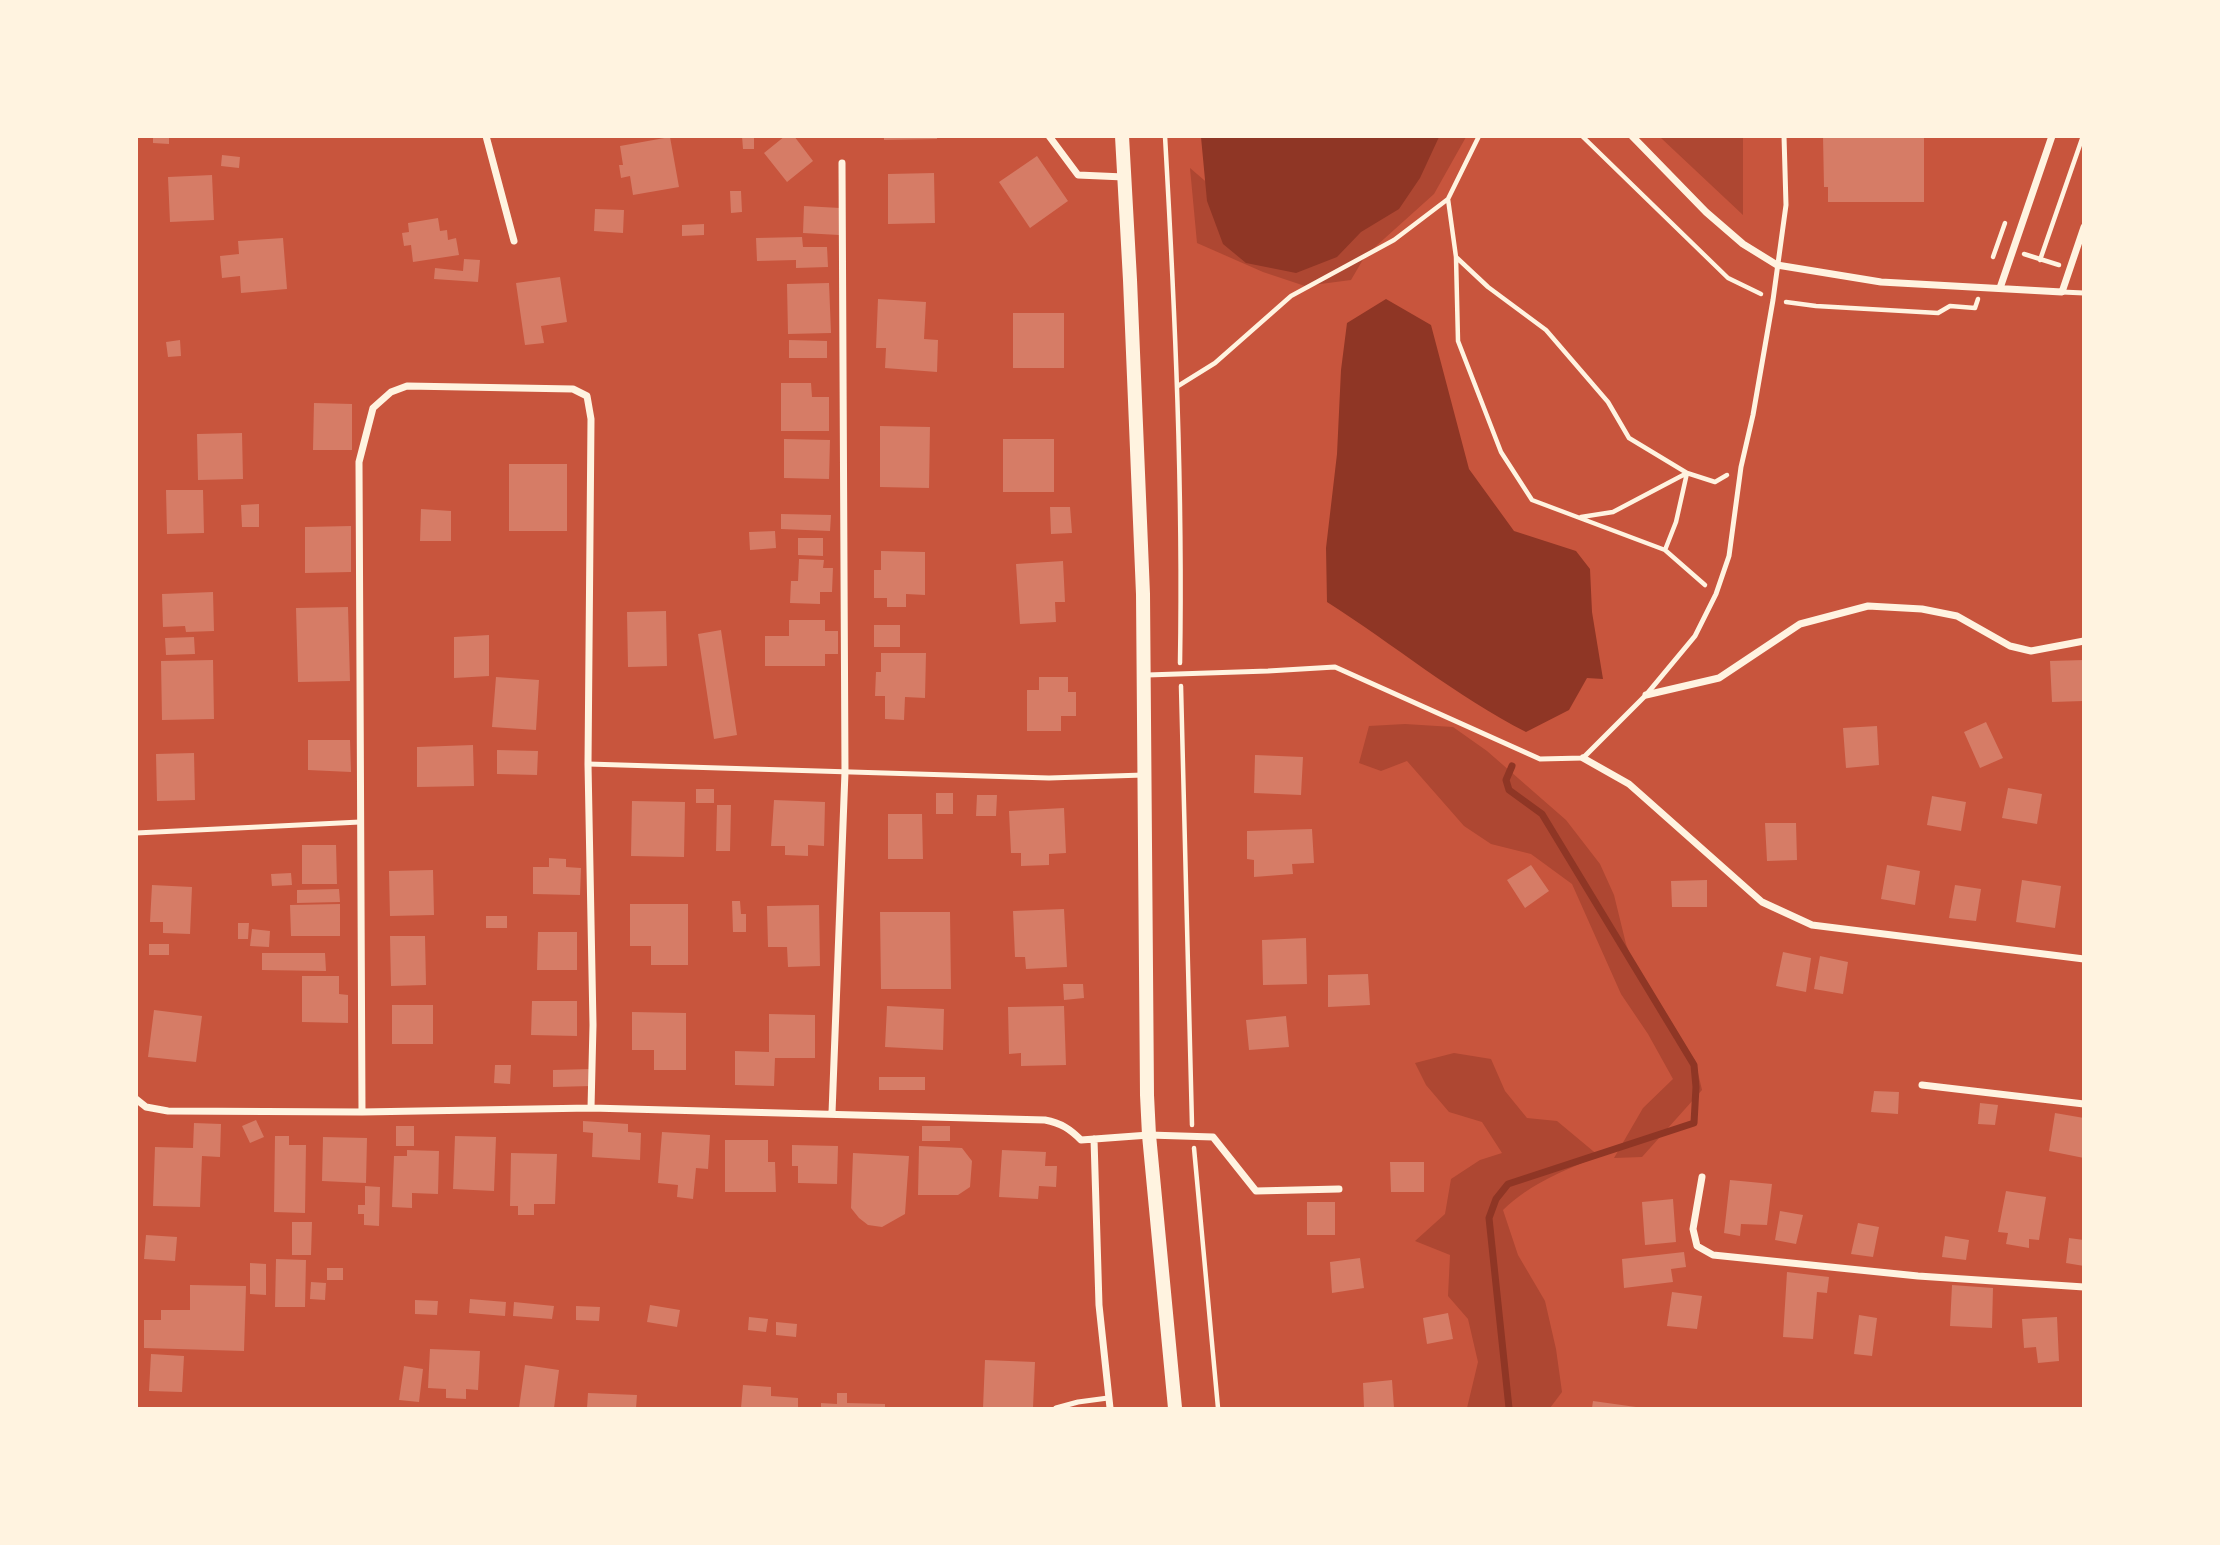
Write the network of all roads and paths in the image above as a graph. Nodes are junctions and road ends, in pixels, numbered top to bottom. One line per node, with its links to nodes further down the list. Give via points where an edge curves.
1 (486, 136): 14 (street)
2 (1049, 136): 11 (street, via 1078,175)
3 (1122, 136): 11 (main road)
4 (1166, 136): 21 (path)
5 (1479, 136): 12 (path)
6 (1632, 136): 17 (street, via 1706,212 1743,244)
7 (1784, 136): 17 (lane, via 1786,205)
8 (2052, 136): 18 (street)
9 (2083, 136): 16 (path)
10 (842, 163): 33 (street)
11 (1124, 177): 28 (main road)
12 (1448, 199): 15 (path); 21 (path, via 1394,240 1291,296 1215,363)
13 (2084, 227): 19 (street)
14 (513, 242)
15 (1455, 257): 23 (path, via 1546,330 1608,401 1629,438); 24 (path, via 1458,341 1501,452 1532,500)
16 (2040, 260)
17 (1777, 265): 18 (street, via 1881,282); 22 (lane)
18 (2000, 288): 19 (street)
19 (2062, 292): 20 (lane)
20 (2084, 293)
21 (1177, 387): 29 (path)
22 (1741, 467): 23 (path, via 1715,482); 26 (lane, via 1729,556)
23 (1687, 473): 24 (path, via 1613,512); 25 (path)
24 (1577, 518): 25 (path)
25 (1665, 550): 26 (path)
26 (1716, 594): 30 (lane, via 1695,636)
27 (2084, 640): 30 (street, via 2031,651 2010,646 1957,615 1868,606 1800,624 1719,678)
28 (1143, 674): 29 (lane); 34 (main road)
29 (1180, 675): 31 (lane, via 1335,667 1539,759); 45 (path)
30 (1646, 695): 31 (lane)
31 (1583, 758): 37 (street, via 1629,784 1762,902 1812,925)
32 (588, 764): 33 (lane); 35 (street, via 591,419 587,396 573,389 407,386 391,392 373,408 359,462); 41 (street)
33 (845, 772): 34 (lane, via 1049,778); 43 (street)
34 (1144, 775): 44 (main road)
35 (360, 822): 36 (lane); 42 (street)
36 (136, 833)
37 (2084, 959)
38 (1922, 1085): 40 (street)
39 (136, 1099): 42 (street, via 146,1107 169,1111)
40 (2084, 1104)
41 (591, 1108): 42 (street); 43 (street)
42 (362, 1112)
43 (832, 1113): 46 (street, via 1045,1120 1072,1130 1081,1140)
44 (1149, 1135): 45 (street); 46 (street); 53 (main road)
45 (1193, 1135): 48 (street, via 1213,1137 1256,1191); 54 (path)
46 (1094, 1139): 50 (street, via 1099,1305)
47 (1702, 1177): 49 (street, via 1693,1229 1697,1246 1713,1255)
48 (1339, 1189)
49 (2084, 1287)
50 (1108, 1398): 51 (lane); 52 (street)
51 (1056, 1409)
52 (1110, 1409)
53 (1175, 1409)
54 (1218, 1409)

